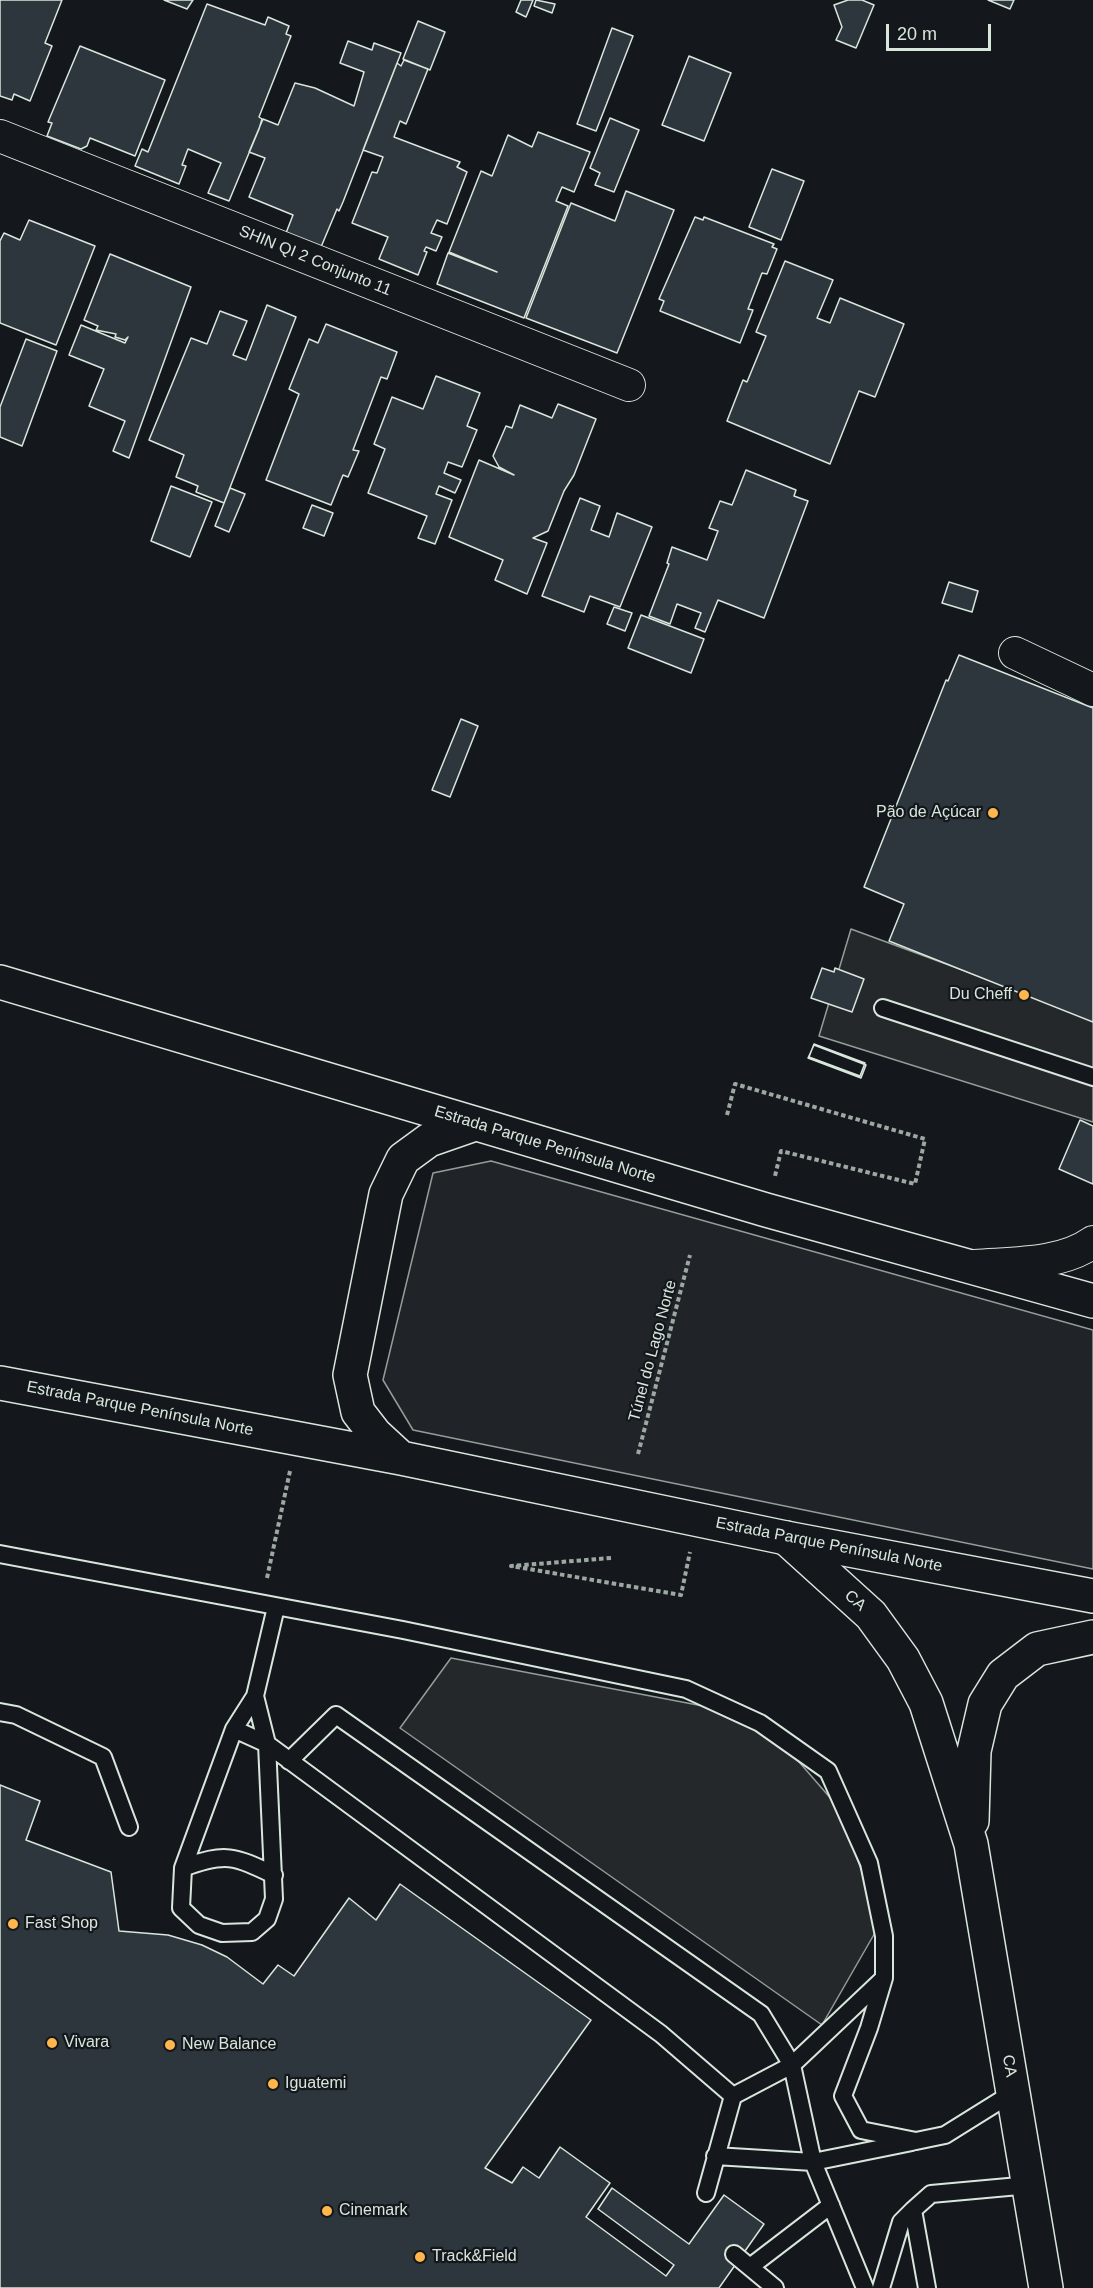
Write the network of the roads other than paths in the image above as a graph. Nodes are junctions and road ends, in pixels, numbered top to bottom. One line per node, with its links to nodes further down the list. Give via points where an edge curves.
1 (0, 136): 2 (street, SHIN QI 2 Conjunto 11)
2 (629, 385)
3 (1016, 653): 4 (street)
4 (1093, 690)
5 (0, 982): 8 (main road, Estrada Parque Península Norte)
6 (883, 1008): 7 (lane)
7 (1093, 1077)
8 (475, 1124): 10 (main road, Estrada Parque Península Norte); 13 (main road, via 429,1140 403,1159 386,1194 350,1375 358,1412)
9 (1093, 1242): 10 (street, via 1082,1250 1040,1261)
10 (969, 1266): 11 (main road, Estrada Parque Península Norte)
11 (1093, 1301)
12 (0, 1383): 13 (main road, Estrada Parque Península Norte)
13 (401, 1458): 14 (main road, Estrada Parque Península Norte)
14 (786, 1538): 16 (main road, Estrada Parque Península Norte); 25 (main road, CA, via 871,1615 903,1659 926,1703)
15 (0, 1554): 17 (lane)
16 (1093, 1596)
17 (276, 1608): 19 (lane); 28 (lane, via 404,1630 686,1689 760,1723 828,1771 869,1863 884,1936)
18 (1093, 1637): 25 (main road, CA, via 1038,1649 1003,1675 985,1704 975,1751)
19 (255, 1696): 21 (lane); 22 (lane)
20 (0, 1712): 24 (lane, via 16,1715 103,1757)
21 (234, 1729): 22 (lane); 26 (lane)
22 (267, 1744): 23 (lane); 27 (lane)
23 (289, 1761): 29 (lane, via 336,1716 761,2014); 31 (lane, via 661,2034)
24 (129, 1827)
25 (971, 1844): 30 (main road, CA)
26 (183, 1868): 27 (lane, via 213,1856 242,1860); 27 (lane, via 181,1908 199,1925 222,1933 252,1932 267,1919 274,1899)
27 (274, 1875)
28 (884, 1977): 29 (lane); 32 (lane, via 843,2096 861,2130)
29 (792, 2065): 31 (lane); 34 (lane)
30 (1014, 2092): 32 (lane, via 945,2134); 35 (main road, CA)
31 (734, 2096): 33 (lane)
32 (916, 2141): 34 (lane)
33 (715, 2156): 34 (lane); 36 (lane)
34 (813, 2162): 37 (lane)
35 (1030, 2185): 38 (lane, via 931,2194); 45 (main road, CA)
36 (706, 2193)
37 (831, 2205): 40 (lane); 42 (lane)
38 (913, 2210): 43 (lane, via 902,2222); 44 (lane)
39 (735, 2254): 40 (lane)
40 (750, 2266): 41 (lane)
41 (775, 2288)
42 (866, 2288)
43 (881, 2288)
44 (927, 2288)
45 (1046, 2288)

